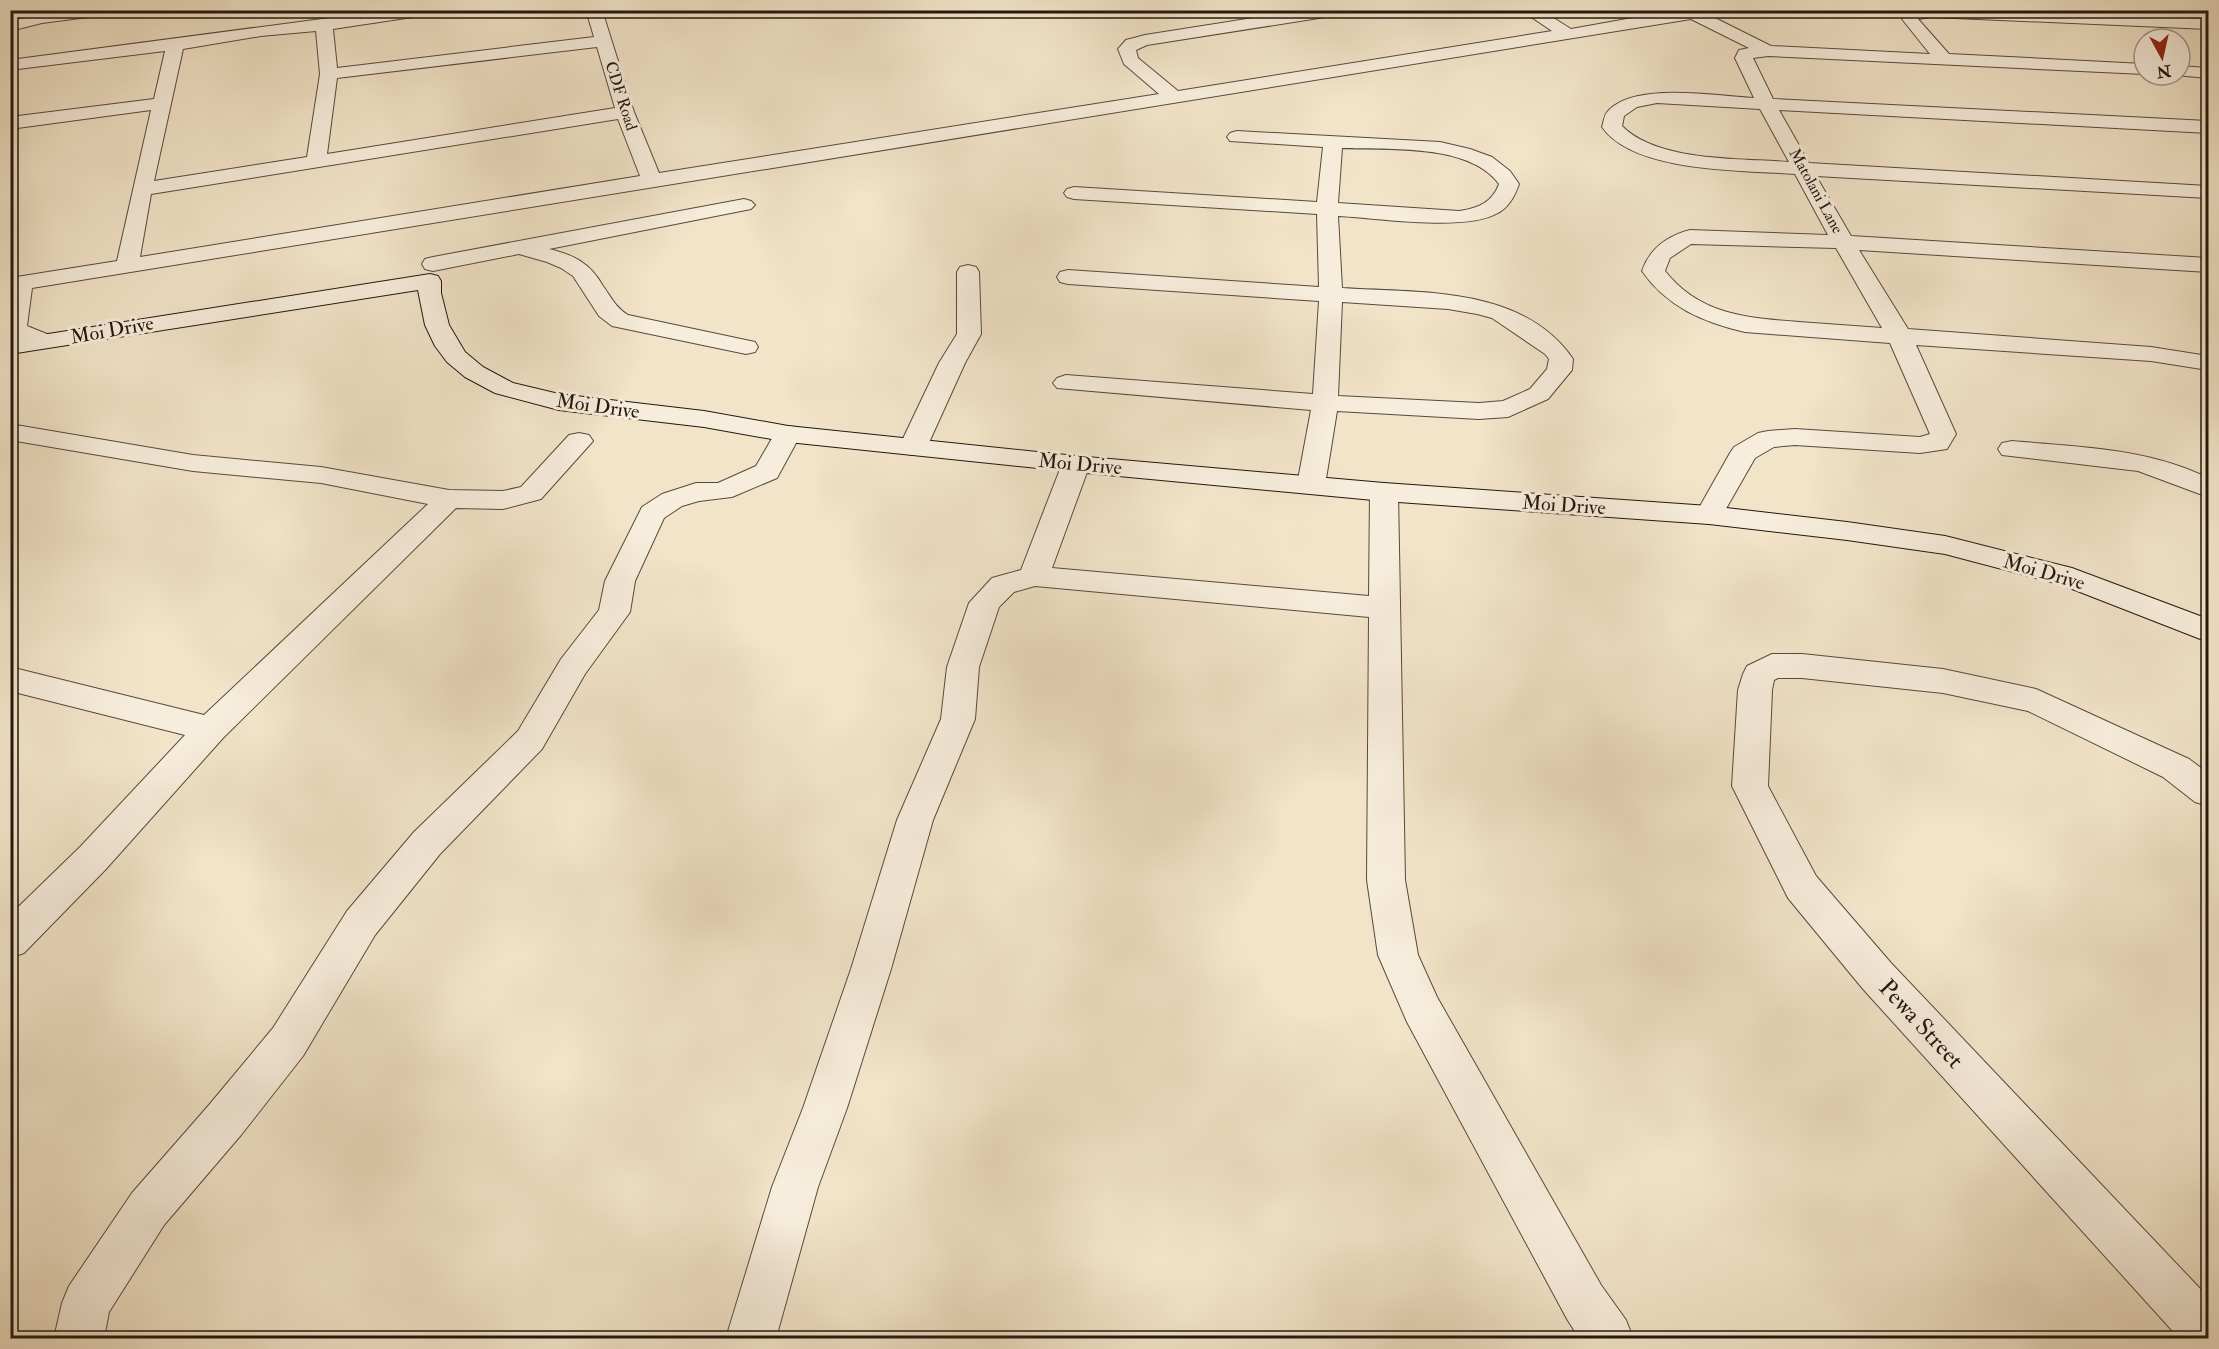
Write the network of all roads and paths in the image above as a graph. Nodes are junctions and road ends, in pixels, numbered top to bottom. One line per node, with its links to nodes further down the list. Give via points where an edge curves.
1 (18, 10): 7 (street)
2 (103, 10): 11 (street)
3 (426, 10): 10 (street)
4 (594, 10): 13 (street, CDF Road)
5 (1528, 10): 12 (street)
6 (1330, 11): 22 (street, via 1132,44 1127,49 1130,60)
7 (10, 12)
8 (1689, 12): 12 (street); 15 (street)
9 (2208, 24): 16 (street, via 1912,14 1910,19)
10 (324, 25): 14 (street); 21 (street)
11 (10, 26)
12 (1568, 34): 22 (street)
13 (604, 41): 21 (street); 25 (street, CDF Road)
14 (175, 45): 17 (street); 23 (street)
15 (1768, 51): 16 (street, Matolani Lane); 24 (street, Matolani Lane, via 1745,54 1744,58)
16 (1944, 59): 18 (street, Matolani Lane)
17 (10, 65)
18 (2132, 68)
19 (2192, 72): 20 (street)
20 (2208, 73)
21 (329, 74): 30 (street)
22 (1174, 97): 32 (street)
23 (162, 103): 26 (street); 33 (street)
24 (1766, 103): 27 (street); 31 (street, Matolani Lane); 31 (street, via 1657,98 1632,102 1615,114 1612,127 1645,150 1674,158)
25 (625, 112): 30 (street); 32 (street, CDF Road)
26 (10, 123)
27 (2208, 127)
28 (1237, 137): 29 (street)
29 (1333, 141): 37 (street); 37 (street, via 1459,150 1479,159 1509,184 1507,194 1496,206 1459,218)
30 (316, 162): 33 (street)
31 (1804, 168): 34 (street); 38 (street, Matolani Lane)
32 (652, 181): 39 (street)
33 (142, 189): 42 (street)
34 (2208, 192)
35 (1074, 193): 37 (street)
36 (744, 205): 40 (street)
37 (1327, 208): 46 (street)
38 (1844, 242): 41 (street); 47 (street, Matolani Lane); 47 (street, via 1690,237 1675,242 1656,259 1653,271 1660,282 1718,320 1745,326)
39 (433, 248): 40 (street); 42 (street); 48 (street, Moi Drive); 55 (street, Moi Drive, via 429,293 447,346 474,372 504,388 559,402 704,419)
40 (523, 248): 50 (street, via 581,270 609,316 620,321)
41 (2208, 265)
42 (127, 267): 45 (street)
43 (968, 272): 57 (street, via 969,334)
44 (1068, 277): 46 (street)
45 (16, 285): 48 (street, via 14,330)
46 (1331, 296): 53 (street); 53 (street, via 1480,307 1500,313 1527,329 1561,359 1559,370 1539,394 1508,409)
47 (1899, 335): 51 (street, via 2151,354); 64 (street, Matolani Lane, via 1943,434 1937,443 1768,439 1744,453)
48 (43, 341): 49 (street, Moi Drive)
49 (10, 347)
50 (746, 347)
51 (2208, 363)
52 (1066, 383): 53 (street)
53 (1325, 404): 60 (street)
54 (10, 432): 63 (street, via 193,463 321,475)
55 (788, 434): 57 (street, Moi Drive); 73 (street, via 767,472 722,491 696,492 672,500 652,513 620,581 614,612 573,667 530,740 427,843 361,923 288,1042 148,1209 86,1303)
56 (579, 441): 63 (street, via 531,493 503,500)
57 (913, 447): 59 (street, Moi Drive)
58 (2012, 449): 61 (street, via 2151,465 2186,476)
59 (1076, 464): 60 (street, Moi Drive); 65 (street)
60 (1311, 485): 62 (street, Moi Drive)
61 (2208, 489)
62 (1384, 492): 64 (street, Moi Drive); 66 (street)
63 (449, 499): 69 (street)
64 (1709, 515): 67 (street, Moi Drive, via 1945,545 2072,578)
65 (1034, 576): 66 (street); 74 (street, via 1003,585 985,603 963,667 958,719 915,819 871,969 795,1187)
66 (1383, 608): 75 (street, via 1386,880 1398,956 1422,1009 1584,1302)
67 (2208, 631)
68 (10, 679): 69 (street)
69 (211, 729): 71 (street, via 93,858)
70 (2208, 792): 72 (street, Pewa Street, via 2176,768 2036,701 1943,681 1802,666 1772,666 1759,674 1755,690 1750,786 1802,887 1885,984)
71 (10, 940)
72 (2208, 1333)
73 (79, 1338)
74 (751, 1338)
75 (1608, 1338)

